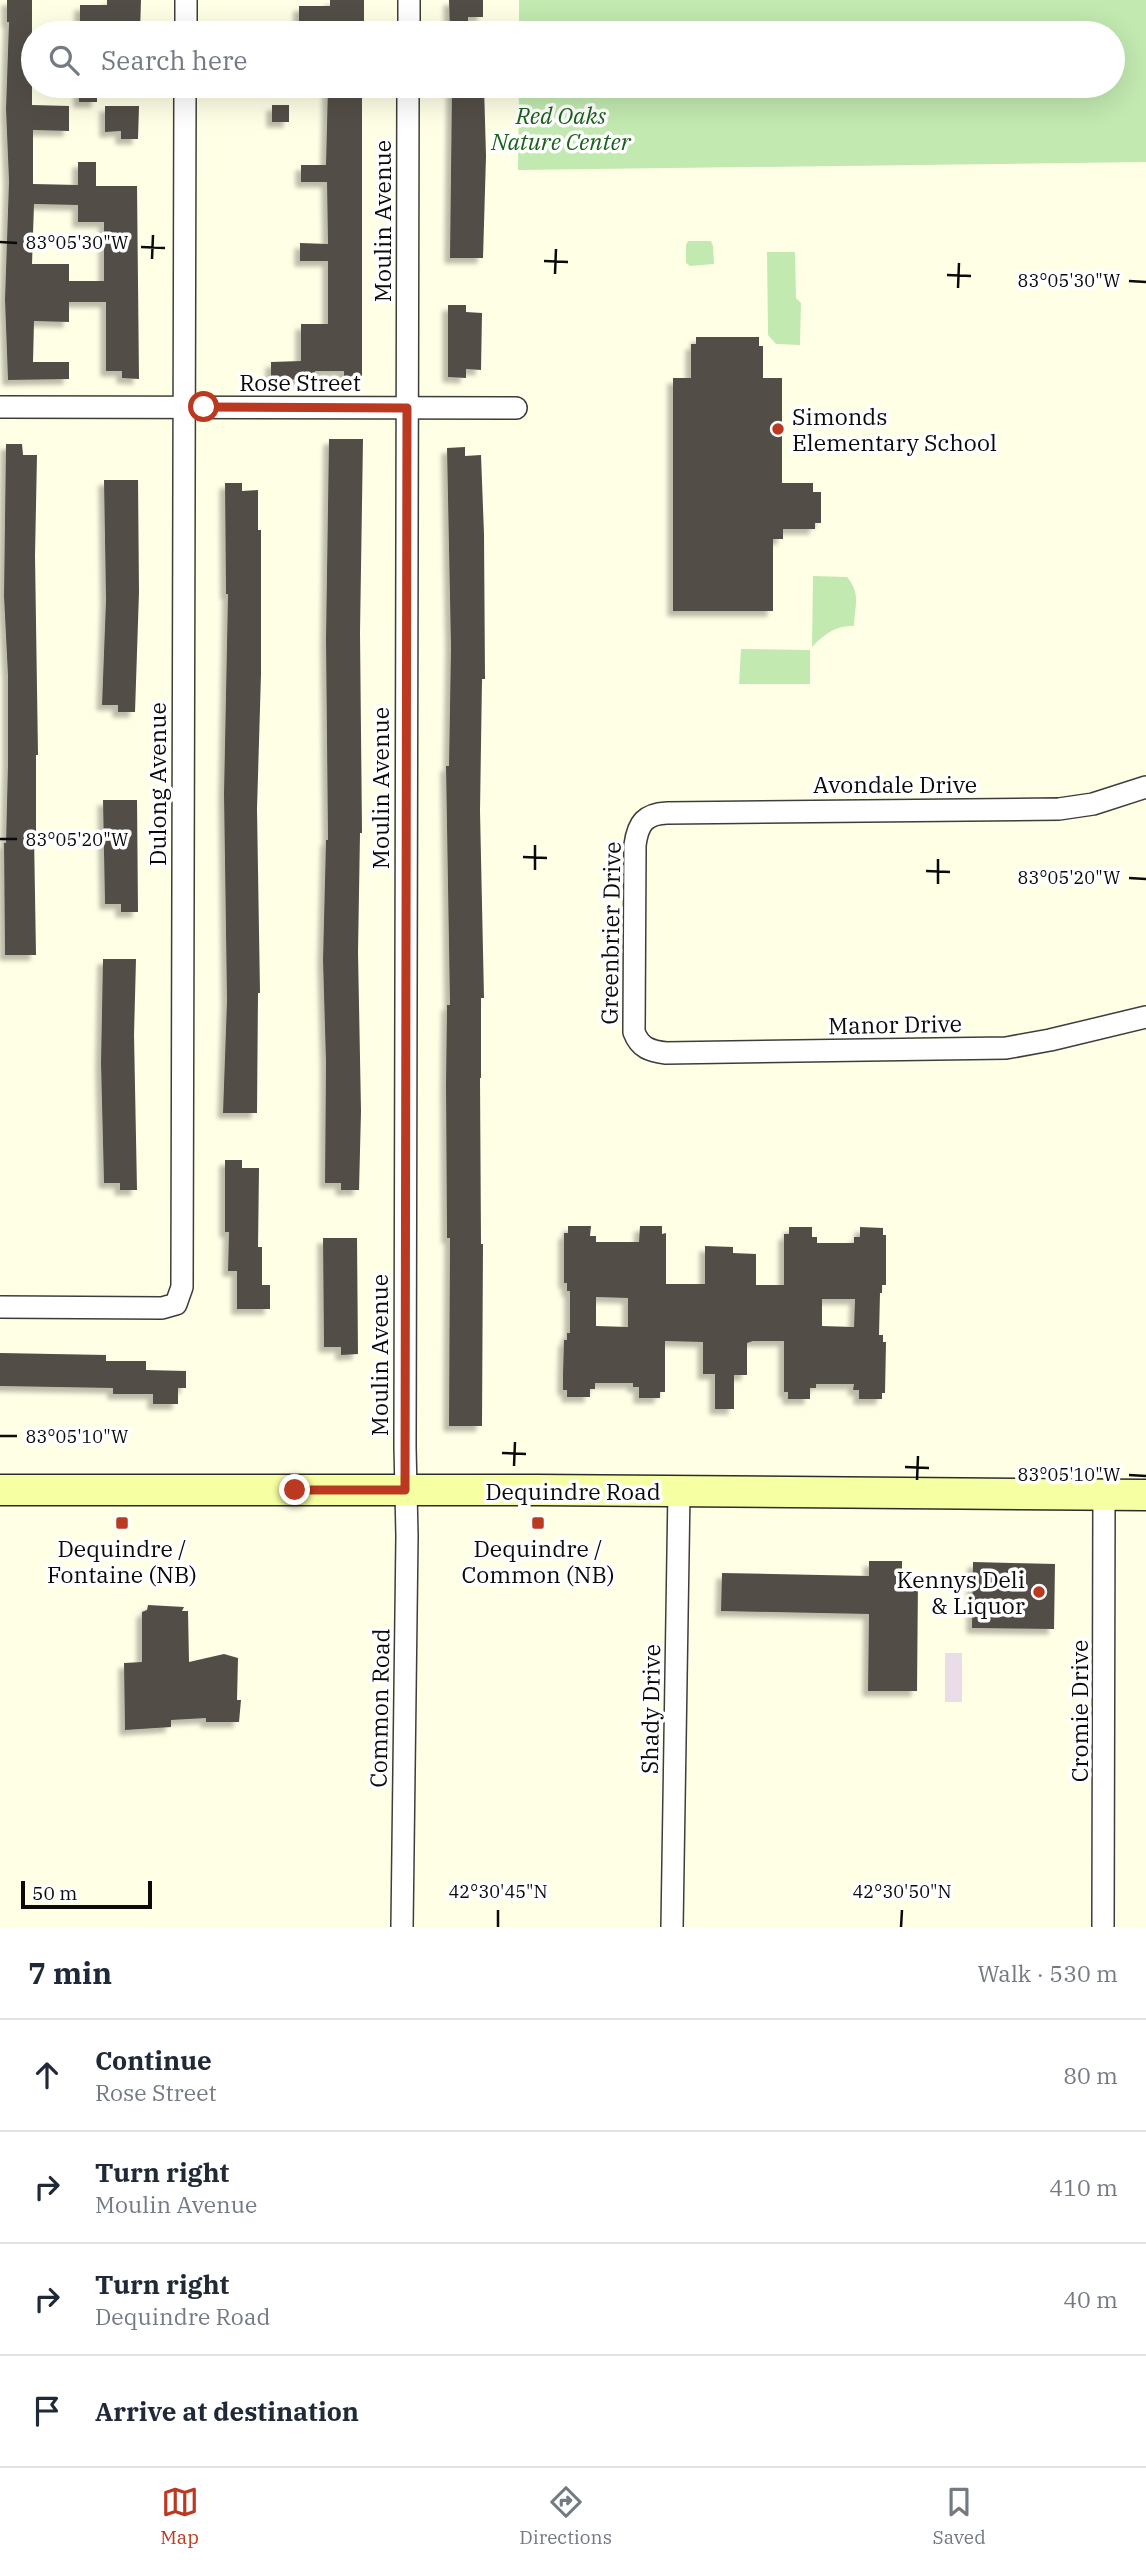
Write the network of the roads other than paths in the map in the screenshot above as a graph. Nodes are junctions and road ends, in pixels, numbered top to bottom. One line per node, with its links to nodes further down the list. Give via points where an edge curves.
1 (186, 0): 3 (street)
2 (409, 0): 4 (street)
3 (186, 21)
4 (408, 21)
5 (185, 98): 8 (street, Dulong Avenue)
6 (408, 98): 9 (street, Moulin Avenue)
7 (0, 407): 8 (street, Rose Street)
8 (184, 408): 9 (street, Rose Street); 15 (street, Dulong Avenue, via 180,1297 176,1304 162,1308)
9 (407, 408): 10 (street, Rose Street); 17 (street, Moulin Avenue)
10 (516, 408)
11 (1146, 787): 12 (street, Avondale Drive, via 1093,804 1059,808 667,813)
12 (643, 820): 14 (street, Greenbrier Drive, via 635,845 634,1032)
13 (1146, 1017): 14 (street, Manor Drive, via 1050,1040 986,1049 666,1053)
14 (642, 1046)
15 (0, 1307)
16 (0, 1490): 17 (main road, Dequindre Road)
17 (405, 1490): 18 (main road, Dequindre Road); 21 (street, Common Road)
18 (679, 1491): 19 (main road, Dequindre Road); 22 (street, Shady Drive)
19 (1104, 1495): 20 (main road, Dequindre Road); 23 (street, Cromie Drive)
20 (1146, 1495)
21 (402, 1927)
22 (672, 1927)
23 (1104, 1927)

